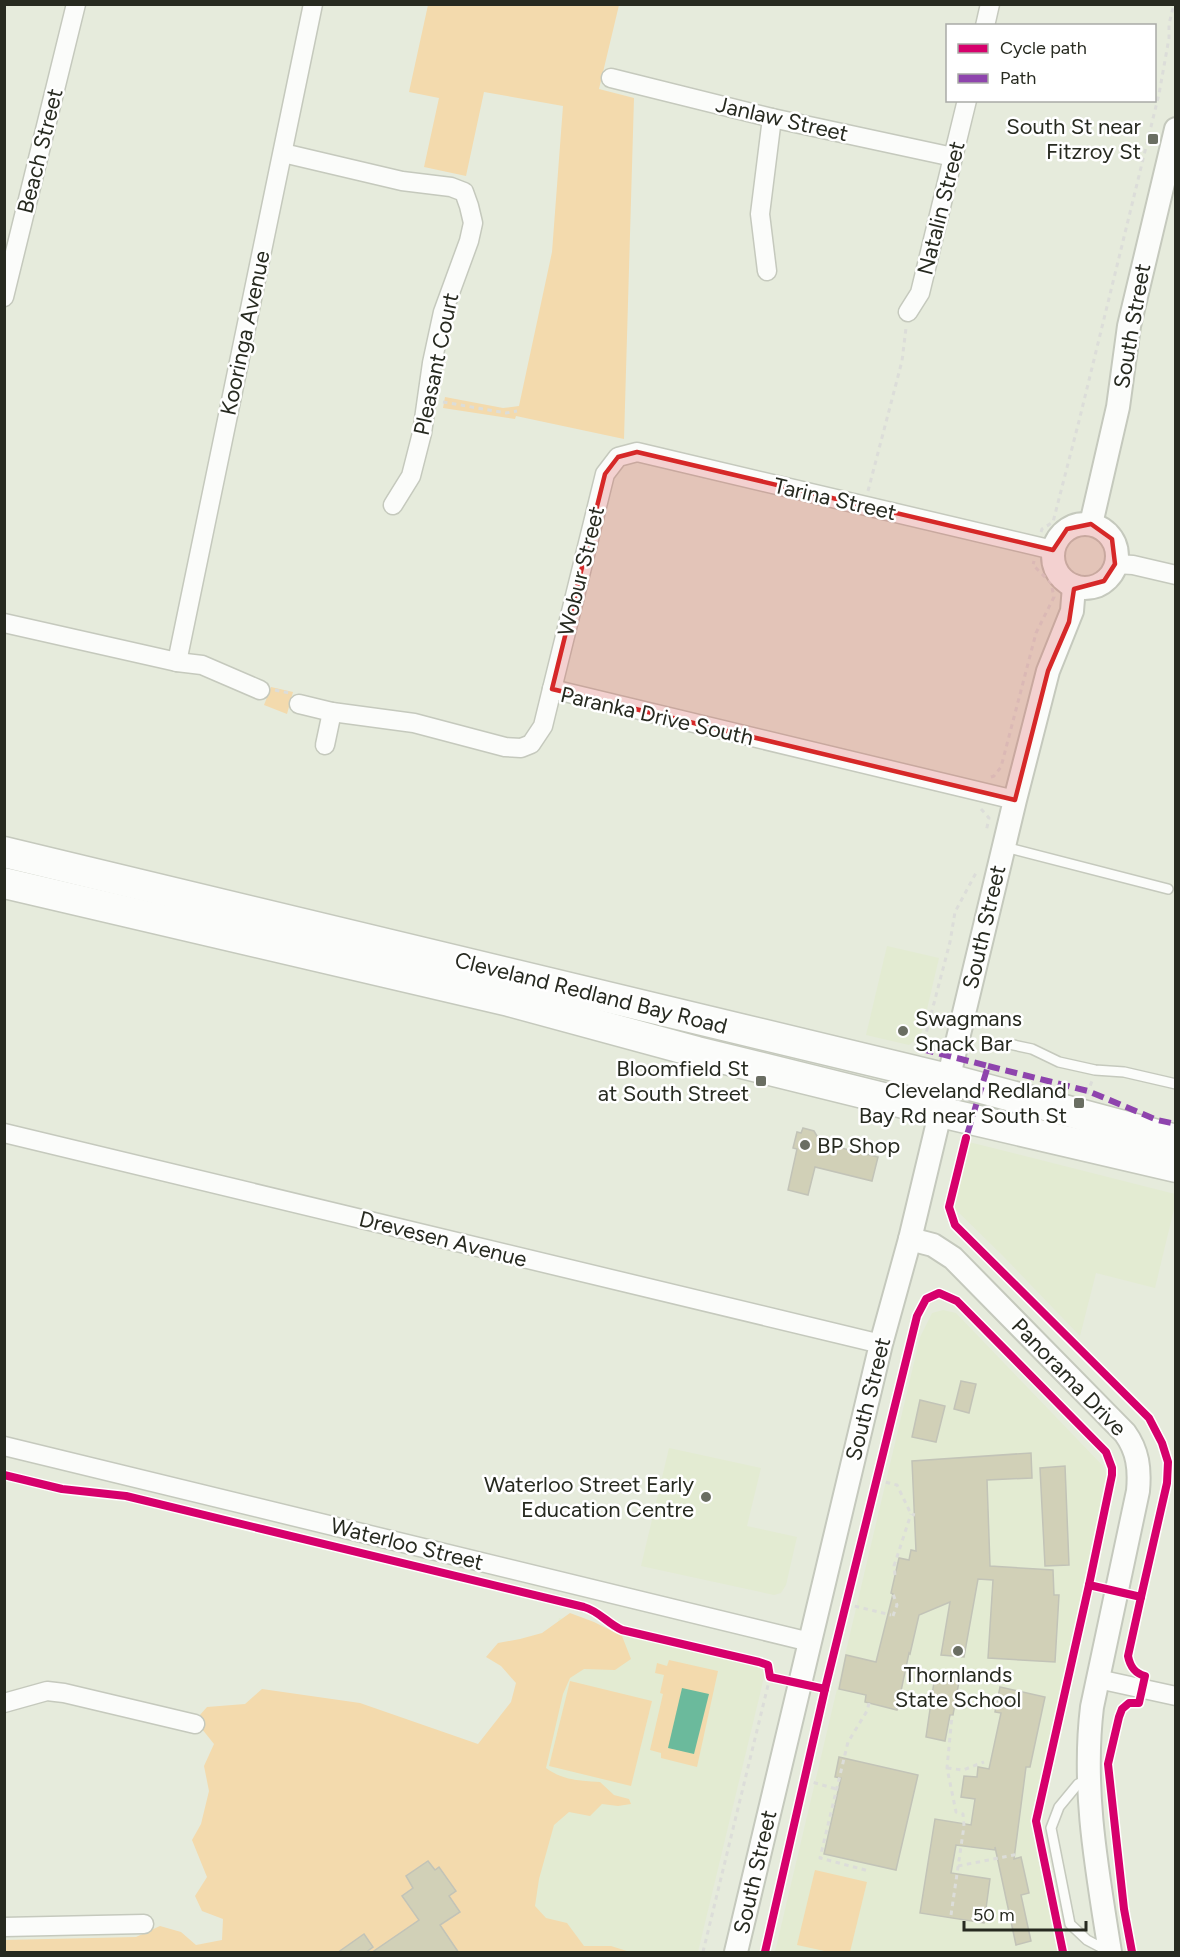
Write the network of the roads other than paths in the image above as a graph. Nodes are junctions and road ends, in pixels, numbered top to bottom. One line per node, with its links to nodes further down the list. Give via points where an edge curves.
1 (76, 4): 12 (street, Beach Street)
2 (313, 4): 9 (street, Kooringa Avenue)
3 (990, 4): 4 (street)
4 (985, 24)
5 (611, 78): 7 (street, Janlaw Street)
6 (967, 102): 10 (street, Natalin Street)
7 (772, 118): 10 (street, Janlaw Street); 11 (street, via 760,214)
8 (1176, 129): 16 (street, South Street, via 1129,327 1118,407)
9 (283, 153): 15 (street, Pleasant Court, via 402,181 451,187 464,192 469,206 473,223 443,312 422,433 411,476); 22 (street, Kooringa Avenue)
10 (953, 157): 13 (street, Natalin Street, via 920,293)
11 (767, 272)
12 (4, 297)
13 (908, 312)
14 (618, 457): 17 (street, Tarina Street, via 637,452); 23 (street, Wobur Street, via 605,474)
15 (393, 505)
16 (1091, 524): 17 (street, via 1067,529); 18 (street, via 1112,539)
17 (1053, 550): 20 (street, via 1057,572)
18 (1115, 564): 19 (street); 20 (street, via 1111,574 1095,586)
19 (1176, 575)
20 (1074, 586): 28 (street, South Street, via 1069,622 1048,671)
21 (4, 622): 22 (street)
22 (177, 662): 24 (street, via 202,665)
23 (552, 689): 26 (street, Paranka Drive South, via 543,726 531,744 521,748 414,723); 28 (street, Paranka Drive South)
24 (260, 690)
25 (299, 704): 26 (street, Paranka Drive South)
26 (332, 712): 27 (street)
27 (325, 745)
28 (1015, 800): 29 (street, South Street)
29 (1004, 847): 32 (lane, South Street); 34 (street, South Street)
30 (4, 852): 34 (highway, Cleveland Redland Bay Road)
31 (4, 883): 36 (highway, Cleveland Redland Bay Road, via 509,1001)
32 (1168, 889)
33 (1009, 1044): 35 (lane, via 1068,1064)
34 (948, 1079): 36 (street, South Street); 38 (highway, Cleveland Redland Bay Road)
35 (1176, 1084)
36 (940, 1112): 39 (highway, Cleveland Redland Bay Road); 40 (street, South Street)
37 (4, 1133): 41 (street, Drevesen Avenue)
38 (1176, 1140)
39 (1176, 1167)
40 (910, 1239): 41 (street, South Street); 44 (street, Panorama Drive, via 933,1245 953,1258 1133,1444 1138,1460 1138,1491)
41 (881, 1344): 43 (street, South Street)
42 (4, 1446): 43 (street, Waterloo Street)
43 (810, 1641): 51 (street, South Street)
44 (1098, 1679): 45 (street); 48 (street, Panorama Drive, via 1089,1734)
45 (1176, 1696)
46 (4, 1703): 47 (street, via 47,1691)
47 (195, 1724)
48 (1099, 1781): 52 (street, Panorama Drive, via 1092,1846); 52 (lane, via 1078,1784 1059,1807 1051,1828 1070,1924)
49 (144, 1924): 50 (street)
50 (4, 1927)
51 (736, 1953)
52 (1110, 1953)

